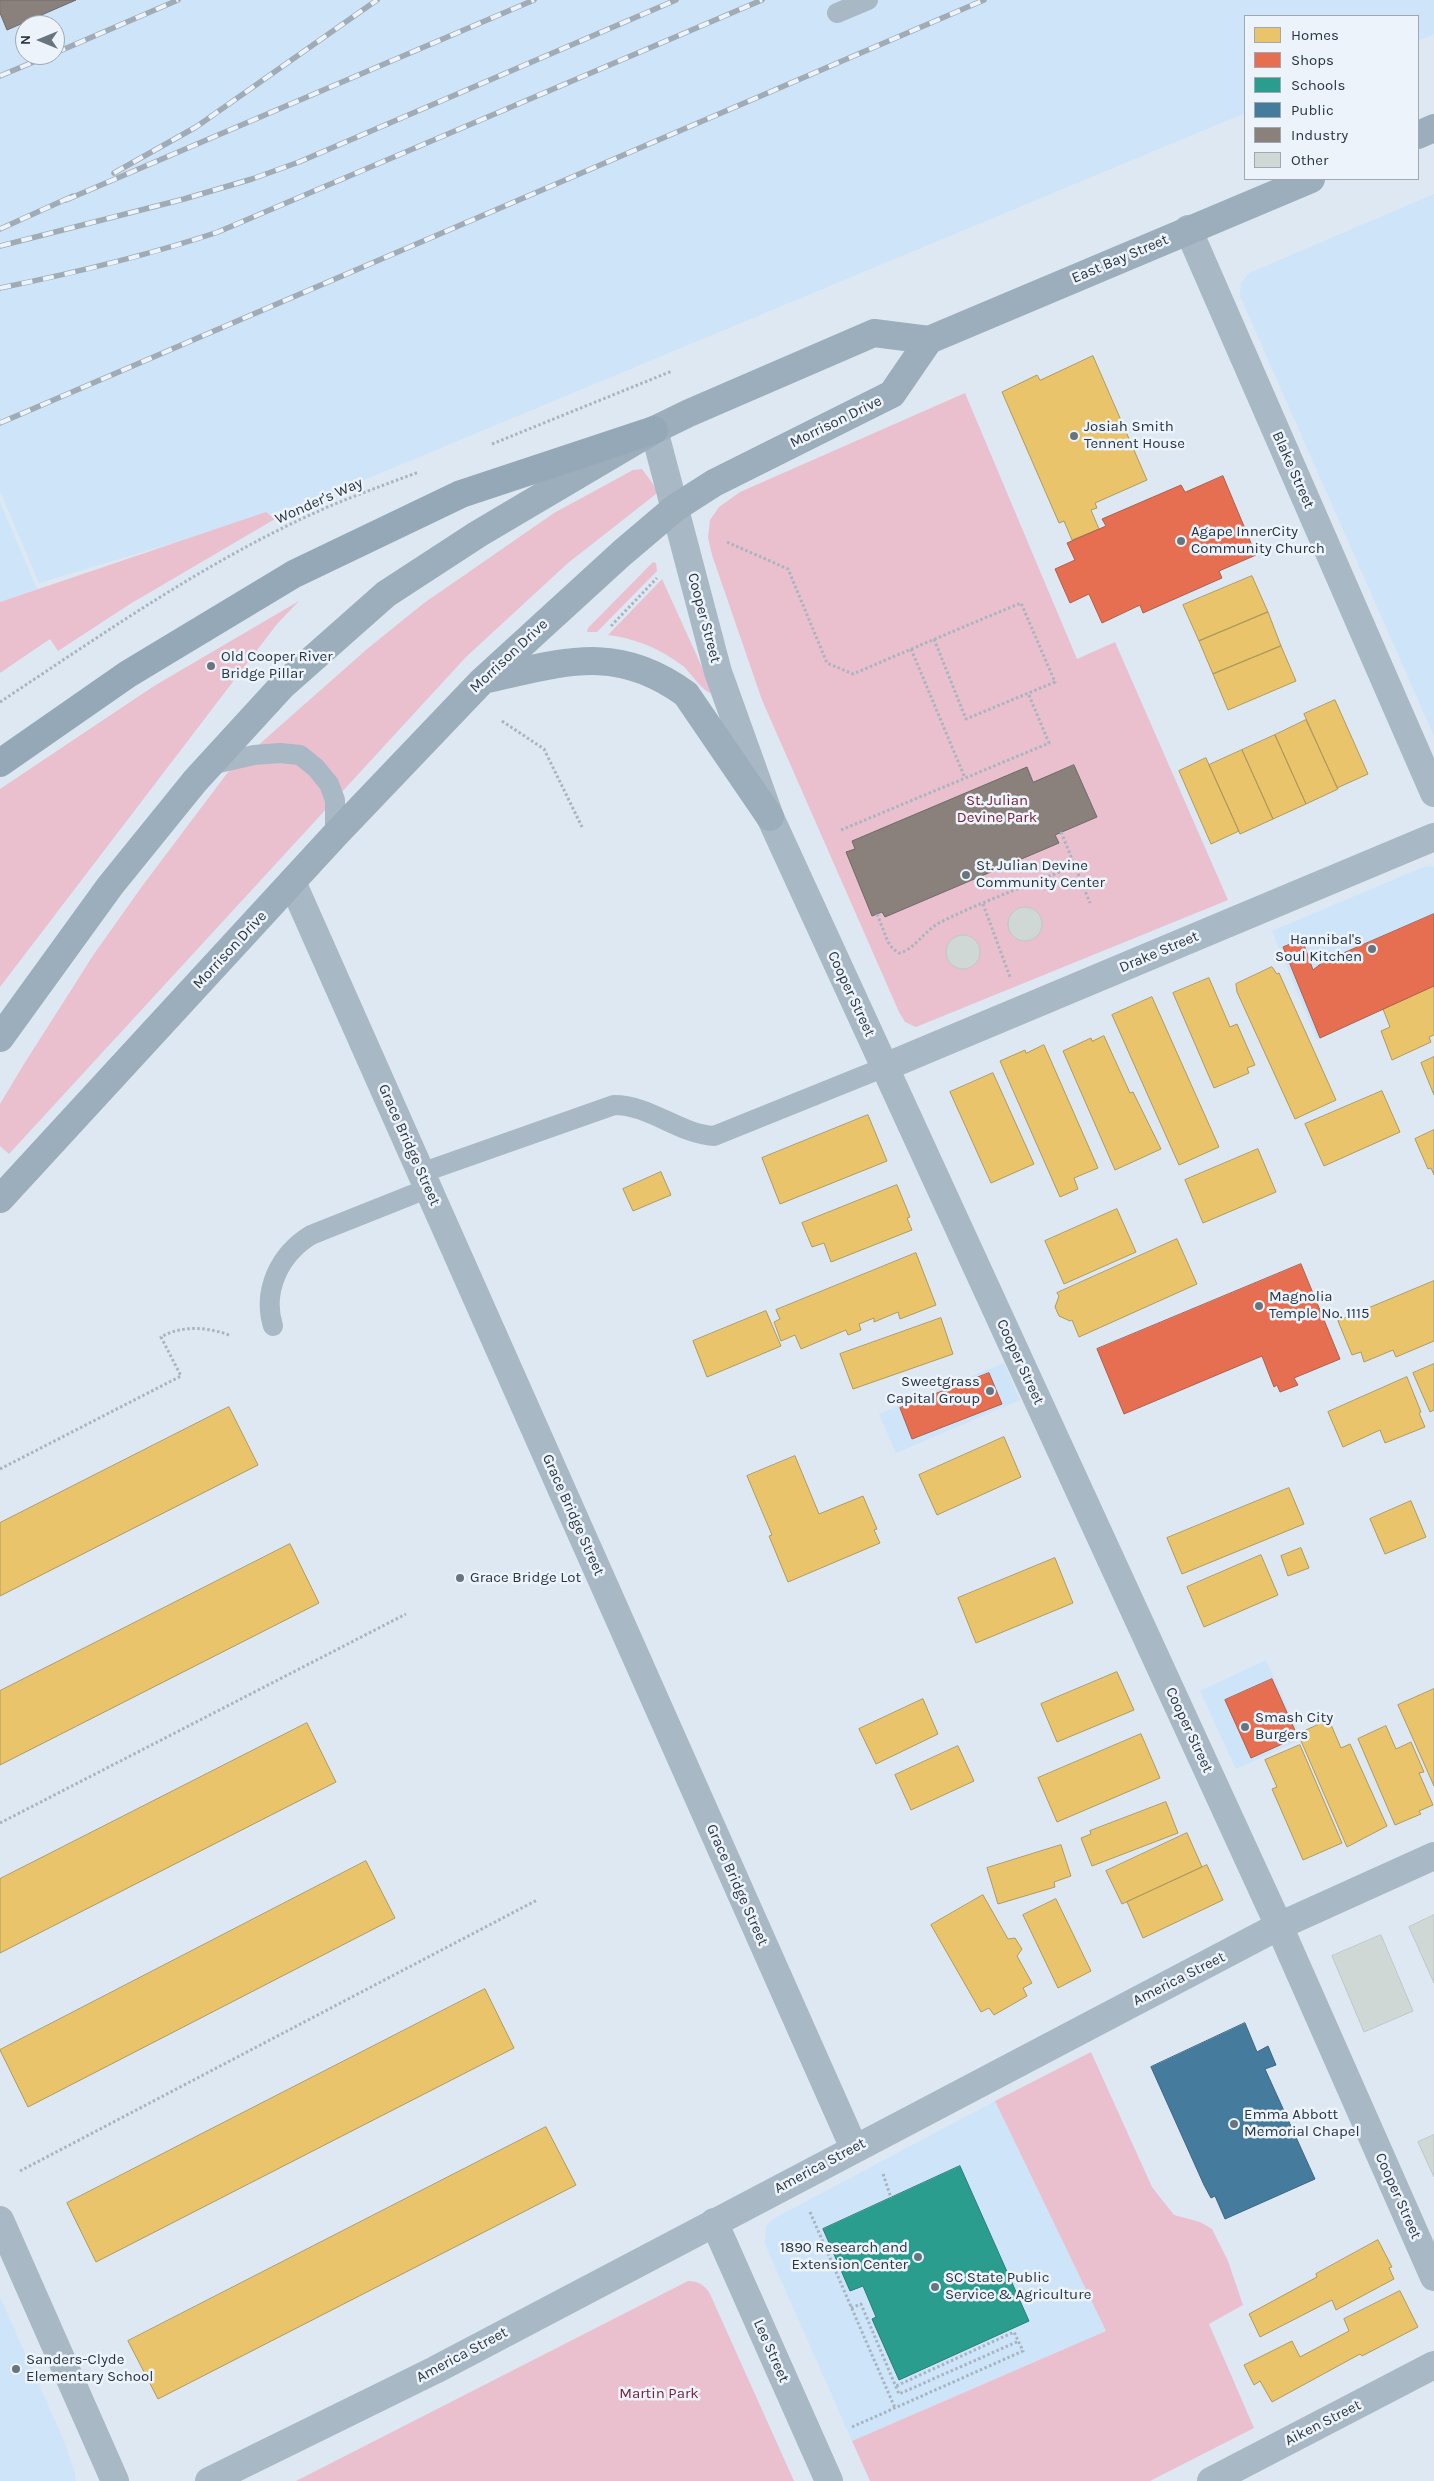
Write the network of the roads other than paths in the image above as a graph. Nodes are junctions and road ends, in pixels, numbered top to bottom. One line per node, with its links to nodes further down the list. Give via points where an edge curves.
1 (868, 0): 2 (lane)
2 (837, 13)
3 (1434, 128): 4 (main road)
4 (1419, 135)
5 (1309, 180): 6 (main road, East Bay Street)
6 (1188, 230): 7 (main road, East Bay Street); 13 (street, Blake Street)
7 (929, 340): 8 (main road, via 874,333); 9 (main road, Morrison Drive, via 892,394 714,483)
8 (654, 430): 9 (street, Cooper Street); 11 (highway, via 461,494 294,574 128,674); 12 (main road, via 478,534 386,594 282,686)
9 (675, 508): 10 (main road, Morrison Drive, via 622,552); 14 (street, Cooper Street, via 718,672)
10 (482, 681): 14 (main road, via 563,662 604,659 645,670 667,680 686,694); 15 (main road, Morrison Drive)
11 (0, 763)
12 (210, 765): 15 (lane, via 254,755 300,755 329,784 335,800); 18 (main road, via 110,886)
13 (1434, 793)
14 (770, 817): 19 (street, Cooper Street)
15 (335, 835): 17 (main road, Morrison Drive)
16 (1434, 837): 19 (street, Drake Street)
17 (292, 882): 20 (street, Grace Bridge Street); 21 (main road, Morrison Drive)
18 (0, 1038)
19 (884, 1067): 20 (lane, via 714,1136 693,1132 638,1108 614,1106); 24 (street, Cooper Street)
20 (425, 1180): 22 (lane, via 311,1235 287,1253 275,1276 269,1298); 25 (street, Grace Bridge Street)
21 (0, 1199)
22 (273, 1326)
23 (1434, 1856): 24 (street, America Street)
24 (1279, 1926): 25 (street, America Street); 28 (street, Cooper Street)
25 (854, 2148): 27 (street, America Street)
26 (0, 2220): 30 (street)
27 (714, 2222): 31 (street, America Street, via 435,2370); 32 (street, Lee Street)
28 (1434, 2277)
29 (1434, 2365): 33 (street, Aiken Street)
30 (116, 2481)
31 (208, 2481)
32 (829, 2481)
33 (1211, 2481)

